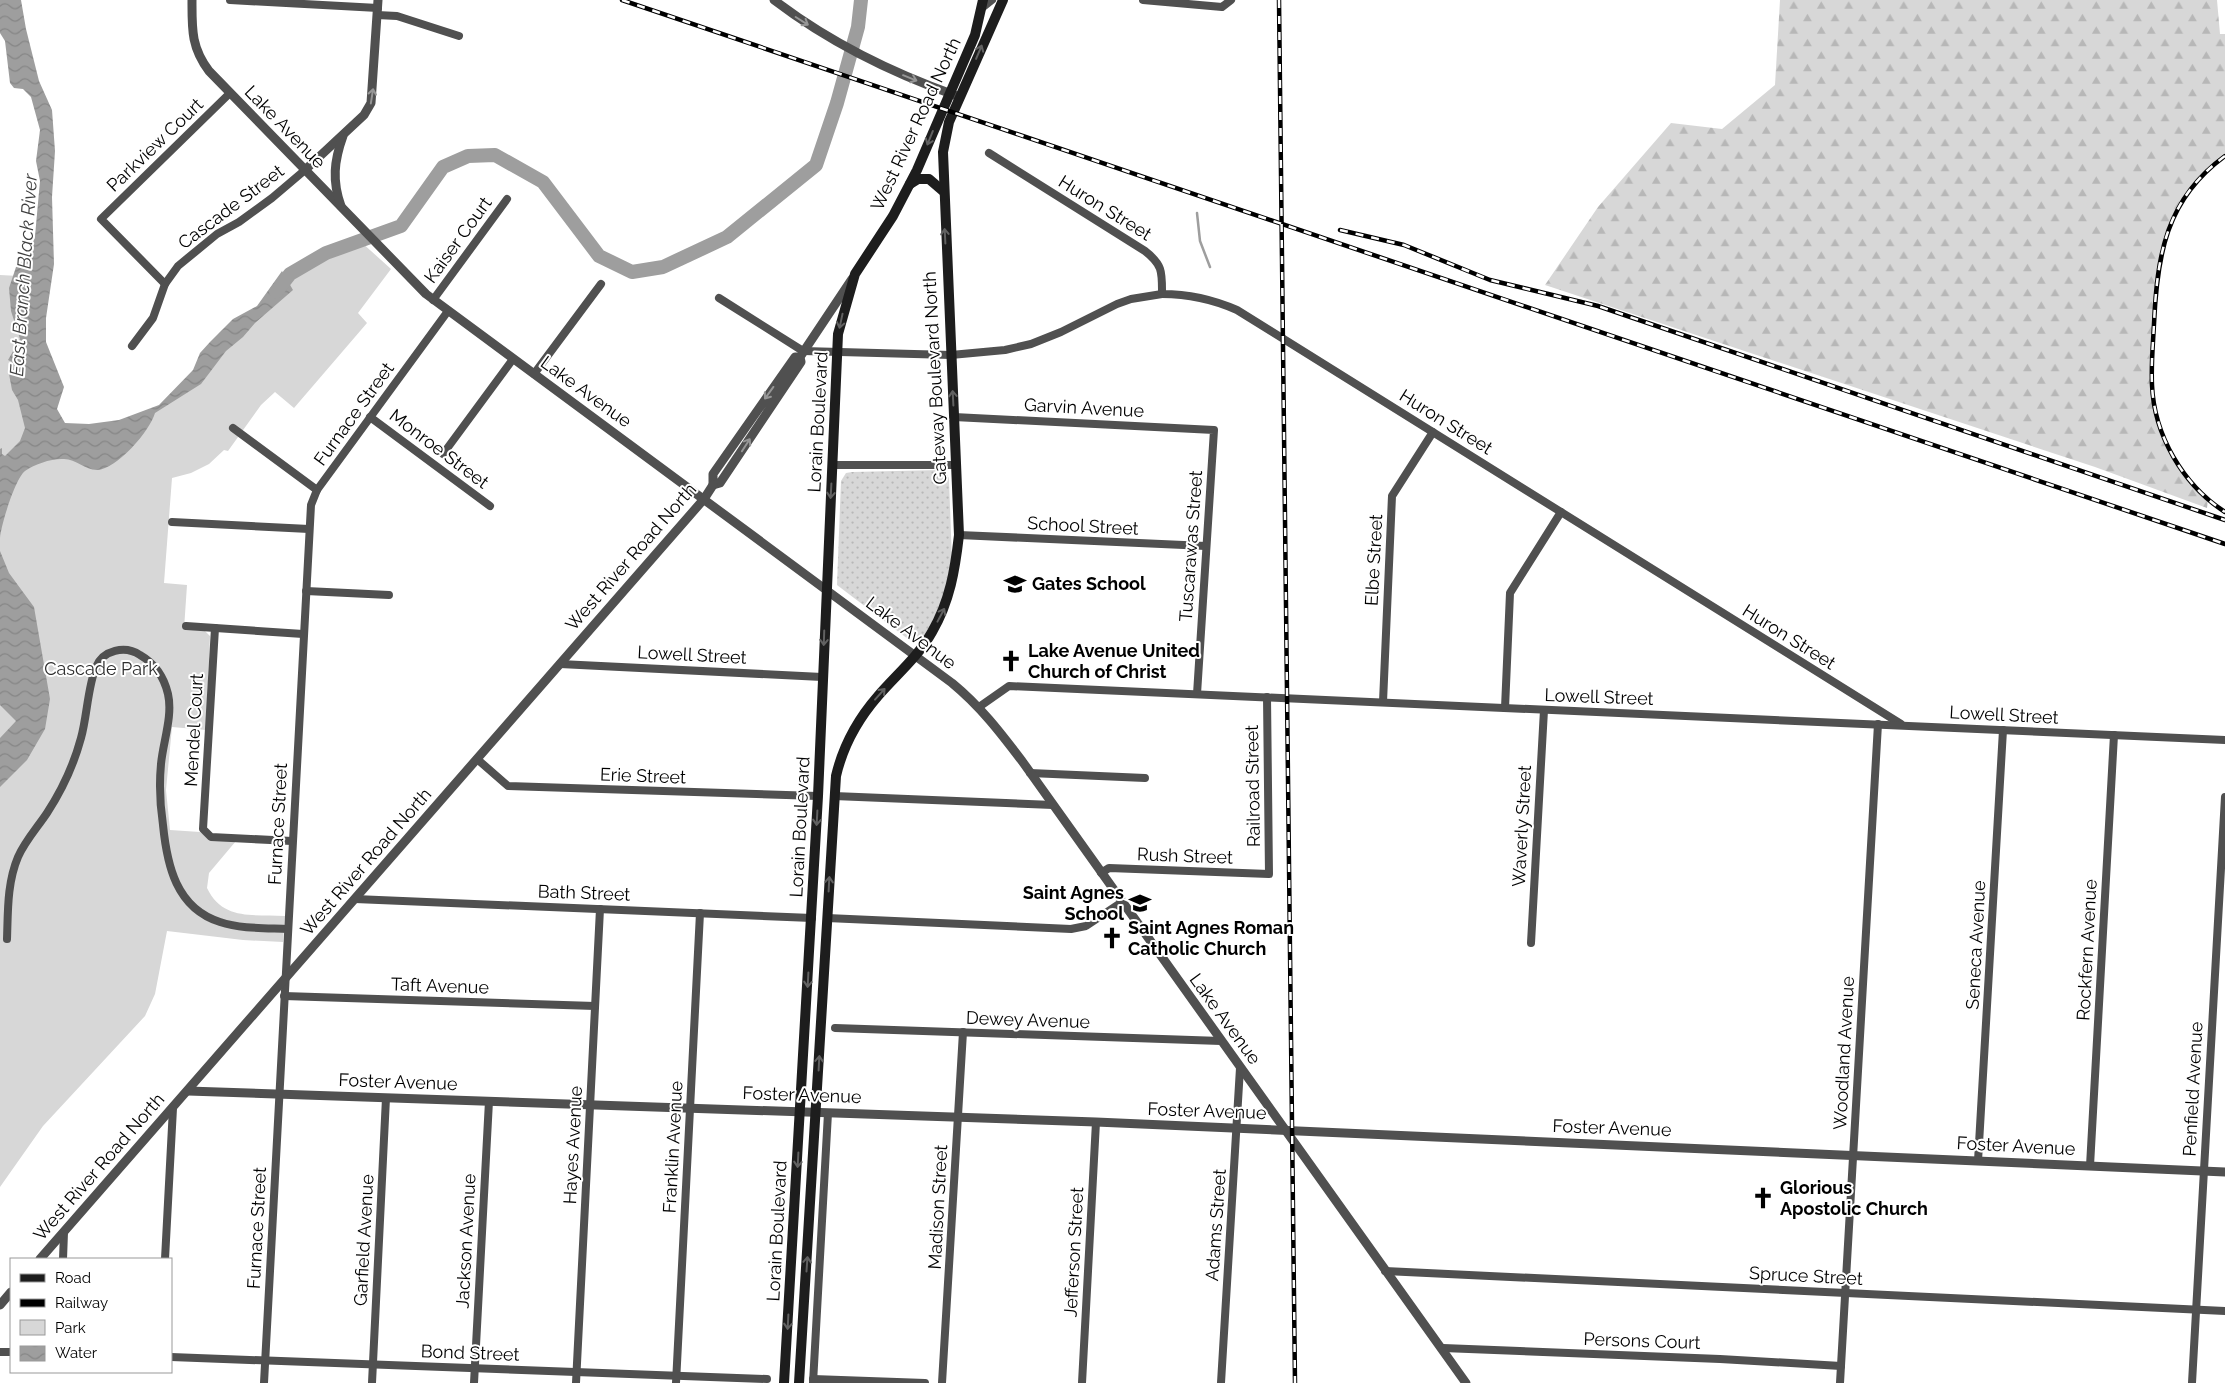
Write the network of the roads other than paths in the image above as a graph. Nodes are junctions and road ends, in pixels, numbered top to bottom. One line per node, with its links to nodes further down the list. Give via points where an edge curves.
1 (192, 0): 11 (street, Lake Avenue, via 195,46 204,64)
2 (230, 0): 9 (street)
3 (992, 0): 8 (street)
4 (1003, 0): 12 (main road, Gateway Boulevard North, one-way to 4)
5 (1142, 0): 6 (street, via 1222,7)
6 (1231, 0)
7 (777, 3): 12 (street, one-way to 12, via 871,60)
8 (983, 4): 12 (main road, West River Road North)
9 (378, 8): 10 (street); 13 (street, one-way to 9, via 364,115 373,98)
10 (459, 36)
11 (230, 93): 15 (street, Lake Avenue); 21 (street, Parkview Court, via 101,219)
12 (955, 95): 16 (main road, West River Road North, one-way to 16); 17 (main road, Gateway Boulevard North, via 943,152)
13 (344, 134): 15 (street); 19 (street, via 334,169)
14 (989, 152): 23 (street, Huron Street, via 1145,251 1157,261 1162,271)
15 (305, 170): 19 (street, Lake Avenue); 21 (street, Cascade Street, via 239,222 198,248 178,266)
16 (910, 184): 17 (main road, via 918,179 930,179); 20 (main road, West River Road North)
17 (943, 191): 30 (main road, Gateway Boulevard North, one-way to 17)
18 (507, 199): 25 (street, Kaiser Court)
19 (342, 209): 25 (street, Lake Avenue)
20 (855, 274): 28 (main road, Lorain Boulevard, one-way to 28, via 841,318); 29 (street, West River Road North)
21 (165, 284): 27 (street, Cascade Street, via 153,318)
22 (601, 284): 32 (street)
23 (1162, 294): 30 (street, via 1117,304 1031,344); 37 (street, Huron Street, via 1208,298 1237,310)
24 (719, 298): 29 (street)
25 (433, 300): 26 (street, Lake Avenue)
26 (448, 311): 31 (street, Lake Avenue); 33 (street, Furnace Street)
27 (132, 346)
28 (837, 352): 29 (street); 30 (street); 39 (main road, Lorain Boulevard)
29 (802, 354): 42 (street, West River Road North, via 795,357 734,441 713,474 713,485)
30 (951, 355): 34 (main road, Gateway Boulevard North, one-way to 30)
31 (513, 358): 32 (street, Lake Avenue); 38 (street)
32 (534, 374): 42 (street, Lake Avenue)
33 (370, 417): 41 (street, Furnace Street); 43 (street, Monroe Street)
34 (954, 417): 36 (street, Garvin Avenue); 40 (main road, Gateway Boulevard North)
35 (233, 428): 41 (street)
36 (1214, 430): 48 (street, Tuscarawas Street)
37 (1433, 432): 44 (street, Huron Street); 60 (street, Elbe Street, via 1392,496)
38 (442, 454)
39 (832, 465): 40 (street); 49 (main road, Lorain Boulevard, one-way to 49)
40 (955, 465): 47 (main road, Gateway Boulevard North)
41 (317, 490): 46 (street, Furnace Street, via 311,505)
42 (704, 499): 49 (street, Lake Avenue); 56 (street, West River Road North)
43 (490, 506)
44 (1561, 512): 62 (street, via 1510,593); 65 (street, Huron Street)
45 (172, 522): 46 (street)
46 (309, 529): 50 (street, Furnace Street)
47 (959, 534): 48 (street, School Street); 55 (main road, Gateway Boulevard North, one-way to 47, via 946,607 954,580)
48 (1206, 546): 58 (street, Tuscarawas Street)
49 (826, 590): 55 (street, Lake Avenue); 57 (main road, Lorain Boulevard, one-way to 57)
50 (306, 591): 51 (street); 54 (street, Furnace Street)
51 (389, 595)
52 (186, 626): 53 (street)
53 (215, 628): 54 (street); 77 (street, Mendel Court, via 203,829 211,836)
54 (303, 634): 77 (street, Furnace Street)
55 (915, 656): 61 (street, Lake Avenue); 67 (main road, Gateway Boulevard North, one-way to 55, via 878,695)
56 (560, 664): 57 (street, Lowell Street); 70 (street, West River Road North)
57 (822, 676): 73 (main road, Lorain Boulevard)
58 (1197, 694): 59 (street, Lowell Street); 61 (street, Lowell Street, via 1009,686)
59 (1267, 697): 60 (street, Lowell Street); 79 (street, Railroad Street)
60 (1383, 702): 62 (street, Lowell Street)
61 (979, 707): 71 (street, Lake Avenue)
62 (1505, 708): 63 (street, Lowell Street)
63 (1544, 710): 64 (street, Lowell Street); 88 (street, Waverly Street)
64 (1878, 724): 65 (street, Lowell Street); 110 (street, Woodland Avenue)
65 (1902, 725): 66 (street, Lowell Street)
66 (2003, 730): 68 (street, Lowell Street); 111 (street, Seneca Avenue)
67 (852, 733): 74 (main road, Lorain Boulevard, via 840,759)
68 (2114, 735): 69 (street, Lowell Street); 112 (street, Rockfern Avenue)
69 (2225, 740)
70 (477, 759): 73 (street, Erie Street, via 508,786); 80 (street, West River Road North)
71 (1030, 773): 72 (street); 76 (street, Lake Avenue)
72 (1145, 778)
73 (818, 796): 84 (main road, Lorain Boulevard, one-way to 84)
74 (834, 796): 76 (street); 85 (main road, Lorain Boulevard, one-way to 74)
75 (2225, 797): 113 (street, Penfield Avenue)
76 (1053, 805): 78 (street, Lake Avenue)
77 (292, 841): 86 (street, Furnace Street)
78 (1101, 874): 79 (street, Rush Street, via 1109,868); 81 (street, Lake Avenue)
79 (1269, 874)
80 (355, 899): 82 (street, Bath Street); 89 (street, West River Road North)
81 (1122, 902): 85 (street, via 1076,929); 94 (street, Lake Avenue)
82 (600, 909): 83 (street, Bath Street); 91 (street, Hayes Avenue)
83 (700, 913): 84 (street, Bath Street); 102 (street, Franklin Avenue)
84 (812, 918): 103 (main road, Lorain Boulevard, one-way to 103)
85 (828, 918): 104 (main road, Lorain Boulevard, one-way to 85)
86 (288, 929): 87 (street, via 220,922 195,908 180,892 169,864 161,807 161,764 170,708 167,689 158,670 146,659 133,651 120,649 108,653 97,665 83,732 69,772 52,806 17,859 10,885); 89 (street, Furnace Street)
87 (7, 940)
88 (1531, 943)
89 (285, 980): 90 (street, Furnace Street); 96 (street, West River Road North)
90 (284, 996): 91 (street, Taft Avenue); 97 (street, Furnace Street)
91 (595, 1006): 100 (street, Hayes Avenue)
92 (835, 1028): 93 (street, Dewey Avenue)
93 (963, 1032): 94 (street, Dewey Avenue); 106 (street, Madison Street)
94 (1221, 1041): 95 (street, Lake Avenue)
95 (1240, 1068): 108 (street, Adams Street); 109 (street, Lake Avenue)
96 (188, 1091): 97 (street, Foster Avenue); 101 (street, West River Road North)
97 (279, 1094): 98 (street, Foster Avenue); 127 (street, Furnace Street)
98 (386, 1098): 99 (street, Foster Avenue); 128 (street, Garfield Avenue)
99 (488, 1101): 100 (street, Foster Avenue); 130 (street, Jackson Avenue)
100 (590, 1105): 102 (street, Foster Avenue); 131 (street, Hayes Avenue)
101 (173, 1108): 115 (street, West River Road North); 118 (street)
102 (690, 1108): 103 (street, Foster Avenue); 132 (street, Franklin Avenue)
103 (801, 1112): 104 (street, Foster Avenue); 139 (main road, Lorain Boulevard, one-way to 139)
104 (817, 1112): 105 (street, Foster Avenue); 140 (main road, Lorain Boulevard, one-way to 104)
105 (828, 1112): 106 (street, Foster Avenue); 134 (street)
106 (958, 1117): 107 (street, Foster Avenue); 142 (street, Madison Street)
107 (1096, 1122): 108 (street, Foster Avenue); 143 (street, Jefferson Street)
108 (1237, 1128): 109 (street, Foster Avenue); 144 (street, Adams Street)
109 (1284, 1130): 110 (street, Foster Avenue); 119 (street, Lake Avenue)
110 (1853, 1155): 111 (street, Foster Avenue); 121 (street, Woodland Avenue)
111 (1978, 1161): 112 (street, Foster Avenue)
112 (2090, 1166): 113 (street, Foster Avenue)
113 (2203, 1171): 114 (street, Foster Avenue); 123 (street, Penfield Avenue)
114 (2225, 1172)
115 (64, 1232): 116 (street, West River Road North); 117 (street)
116 (41, 1258)
117 (63, 1258)
118 (165, 1258)
119 (1385, 1271): 121 (street, Spruce Street); 125 (street, Lake Avenue)
120 (10, 1293): 122 (street)
121 (1846, 1293): 123 (street, Spruce Street); 129 (street, Woodland Avenue)
122 (0, 1305)
123 (2196, 1309): 124 (street, Spruce Street); 147 (street, Penfield Avenue)
124 (2225, 1310)
125 (1442, 1348): 129 (street, Persons Court); 145 (street, Lake Avenue)
126 (172, 1358): 127 (street, Bond Street)
127 (266, 1361): 128 (street, Bond Street); 135 (street, Furnace Street)
128 (372, 1364): 130 (street, Bond Street); 136 (street, Garfield Avenue)
129 (1841, 1366): 146 (street, Woodland Avenue)
130 (474, 1368): 131 (street, Bond Street); 137 (street, Jackson Avenue)
131 (576, 1371): 132 (street, Bond Street); 138 (street, Hayes Avenue)
132 (676, 1379): 133 (street, Bond Street)
133 (767, 1379)
134 (813, 1381): 141 (street)
135 (264, 1383)
136 (372, 1383)
137 (474, 1383)
138 (576, 1383)
139 (784, 1383)
140 (800, 1383)
141 (925, 1383)
142 (942, 1383)
143 (1082, 1383)
144 (1221, 1383)
145 (1466, 1383)
146 (1840, 1383)
147 (2192, 1383)

